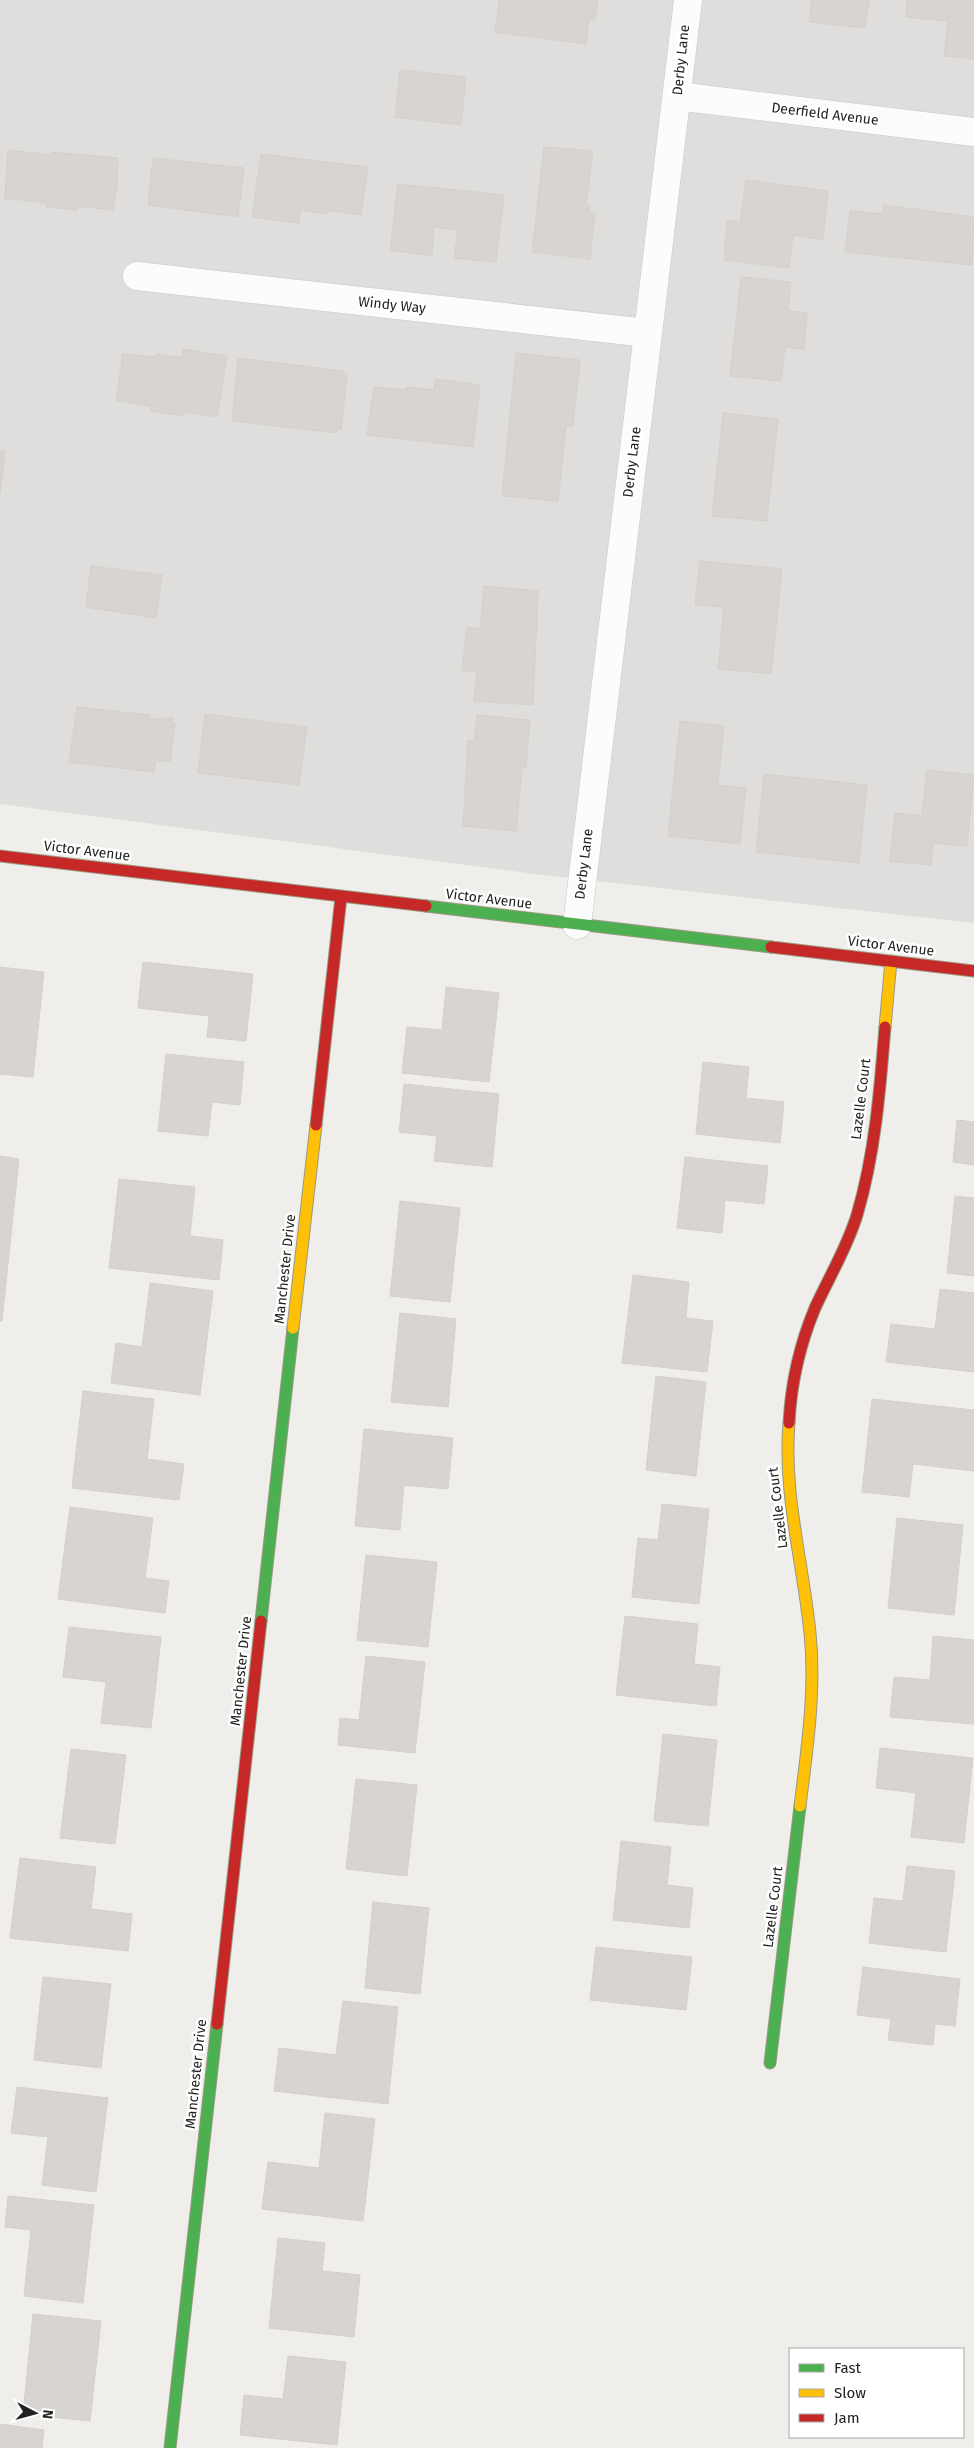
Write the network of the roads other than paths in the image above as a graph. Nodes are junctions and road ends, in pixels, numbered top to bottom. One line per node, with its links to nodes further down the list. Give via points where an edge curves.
1 (688, 0): 2 (street, Derby Lane)
2 (677, 96): 3 (street, Deerfield Avenue); 5 (street, Derby Lane)
3 (974, 132)
4 (137, 276): 5 (street, Windy Way)
5 (648, 333): 8 (street, Derby Lane)
6 (0, 856): 7 (street, Victor Avenue)
7 (341, 898): 8 (street, Victor Avenue); 12 (street, Manchester Drive)
8 (577, 925): 9 (street, Victor Avenue)
9 (891, 961): 10 (street, Victor Avenue); 11 (street, Lazelle Court, via 867,1171 857,1214 800,1354 789,1417 788,1484 809,1622 811,1716)
10 (974, 971)
11 (770, 2063)
12 (170, 2448)

